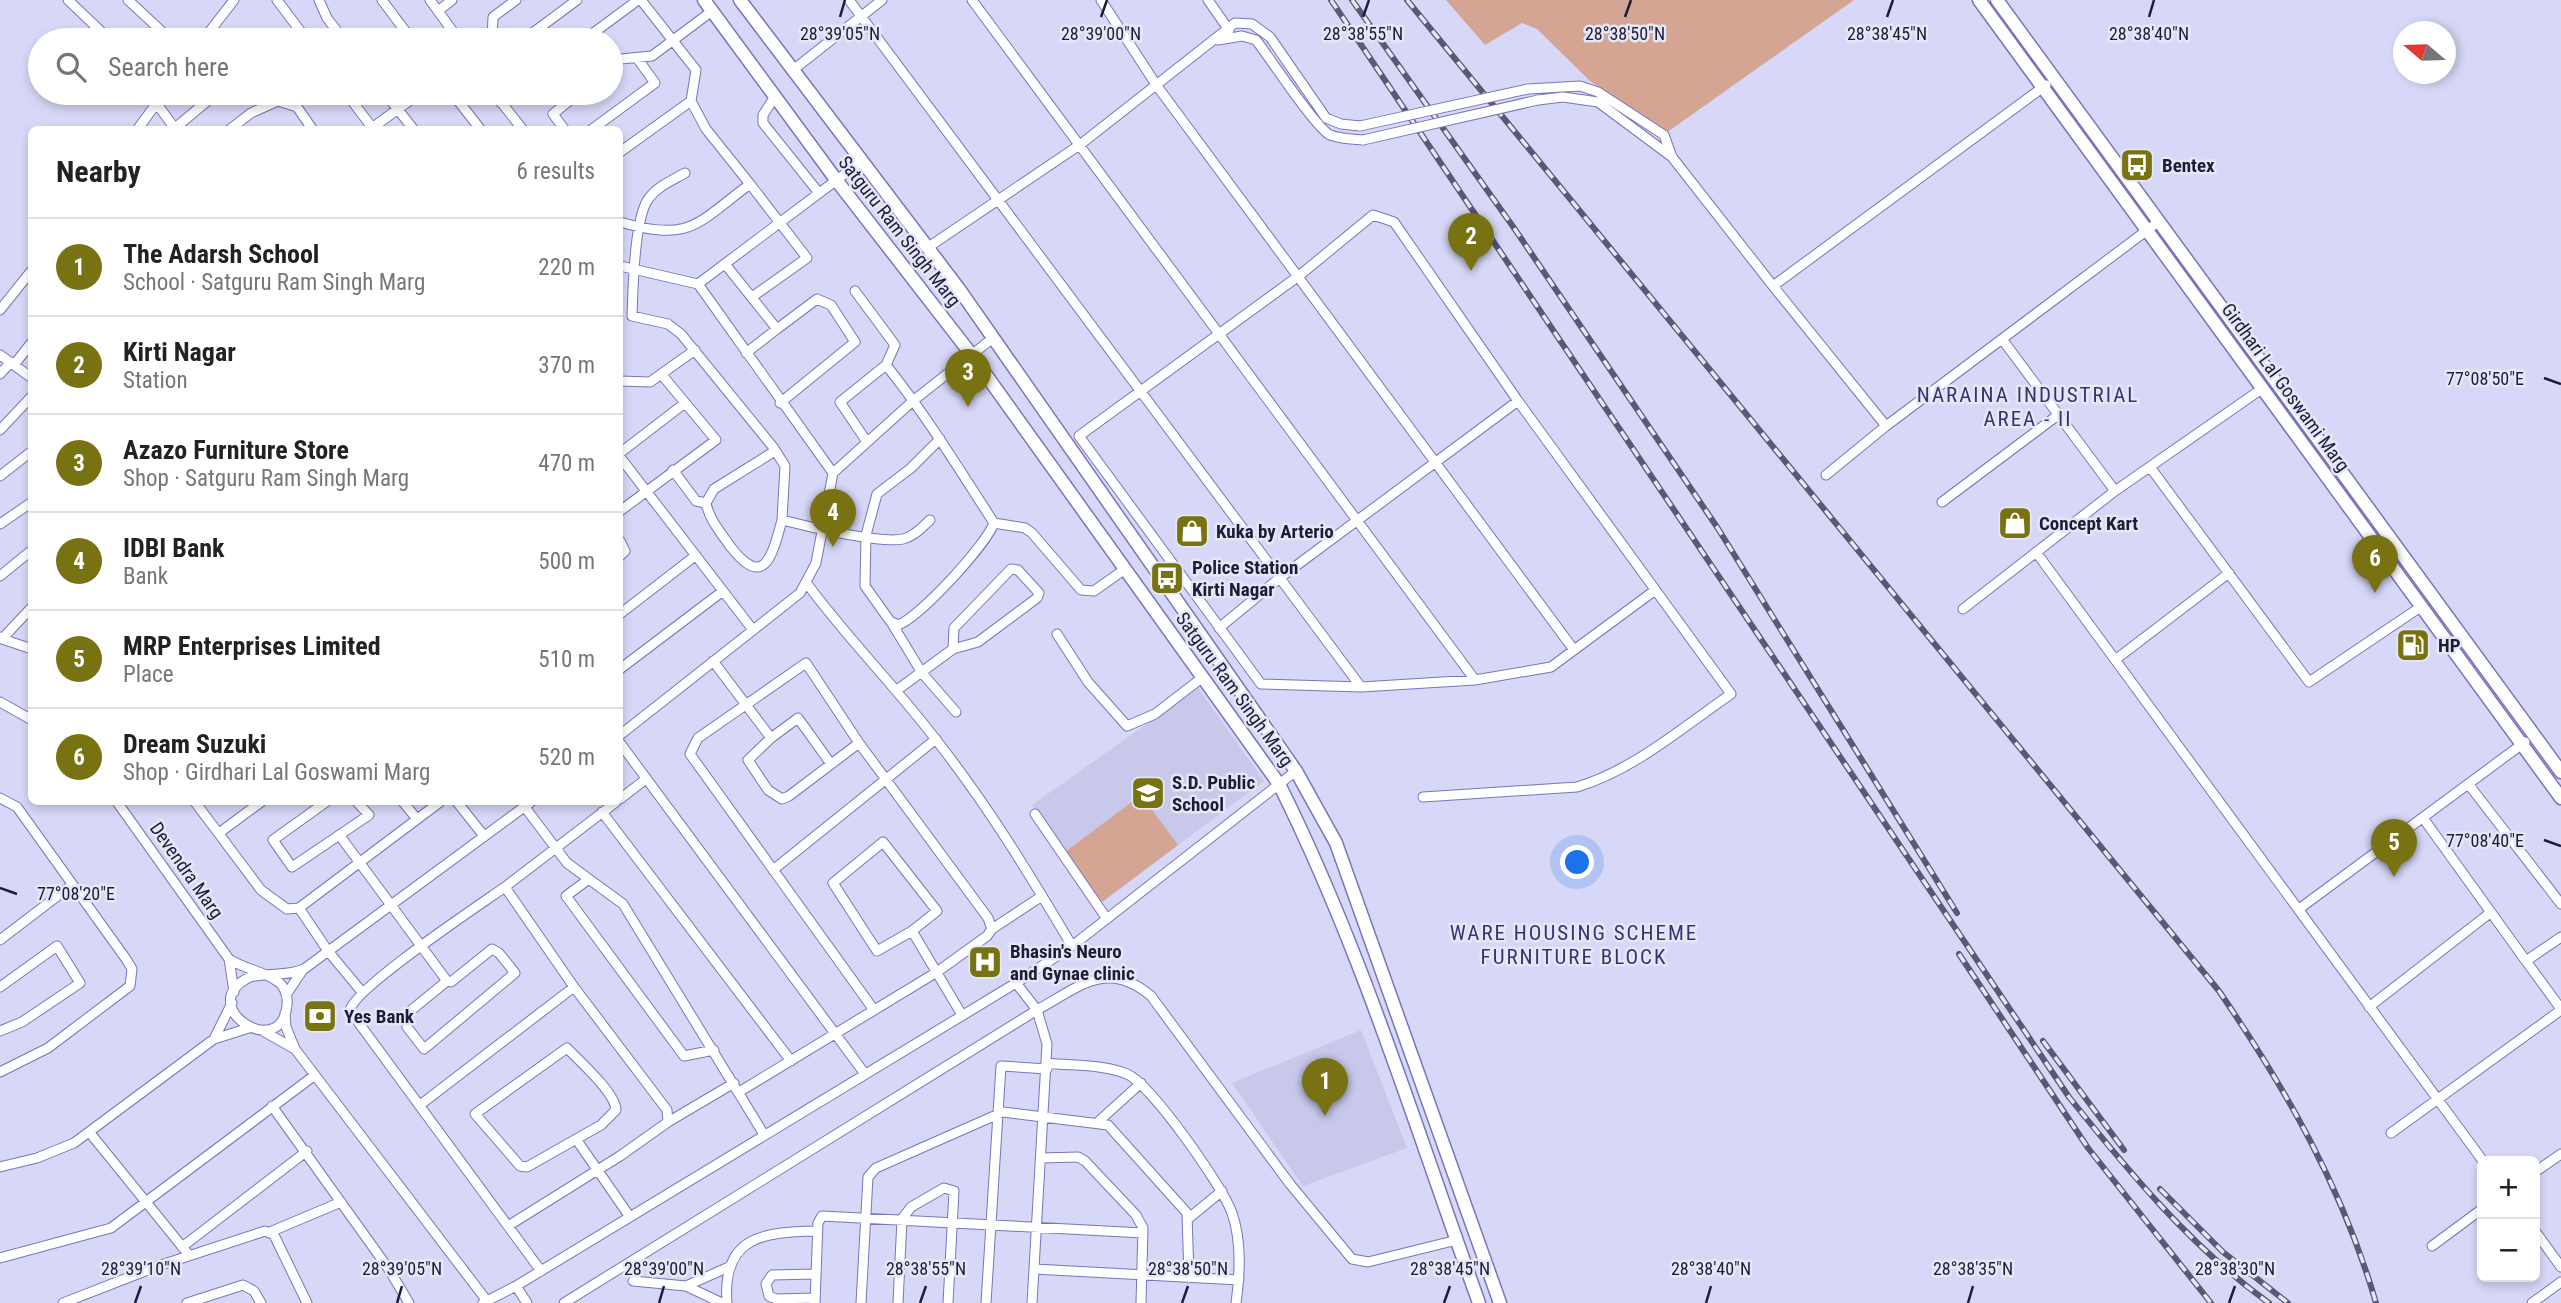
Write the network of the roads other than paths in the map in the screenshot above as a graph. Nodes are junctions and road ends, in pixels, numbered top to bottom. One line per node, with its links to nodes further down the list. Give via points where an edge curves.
1 (68, 0): 24 (street)
2 (128, 0): 25 (street)
3 (234, 0): 26 (street)
4 (277, 0): 27 (street)
5 (319, 0): 28 (street)
6 (382, 0): 29 (street)
7 (430, 0): 21 (street)
8 (452, 0): 21 (street)
9 (516, 0): 31 (street, via 493,17)
10 (577, 0): 32 (street)
11 (640, 0): 33 (street); 37 (street)
12 (704, 0): 22 (main road, Satguru Ram Singh Marg)
13 (740, 0): 40 (main road, Satguru Ram Singh Marg)
14 (849, 0): 23 (street)
15 (882, 0): 23 (street)
16 (972, 0): 70 (street)
17 (1101, 0): 42 (street)
18 (1208, 0): 34 (street)
19 (1979, 0): 43 (main road, Girdhari Lal Goswami Marg)
20 (1997, 0): 41 (main road, Girdhari Lal Goswami Marg)
21 (438, 11): 30 (street)
22 (712, 11): 37 (street); 44 (main road, Satguru Ram Singh Marg)
23 (861, 16): 40 (street); 78 (street)
24 (97, 28)
25 (159, 28)
26 (212, 28)
27 (298, 28)
28 (335, 28)
29 (403, 28)
30 (450, 28)
31 (493, 28)
32 (539, 28)
33 (601, 28)
34 (1228, 28): 35 (street); 36 (street); 72 (street, bridge, via 1244,23 1262,29 1326,118 1360,126 1528,89 1580,86 1598,92 1664,135)
35 (1235, 37): 36 (street); 72 (street, bridge, via 1256,40 1311,116 1327,133 1340,138 1363,139 1538,100 1577,98 1598,102)
36 (1218, 40): 42 (street)
37 (673, 41): 38 (street, via 652,56); 45 (street, via 696,70)
38 (637, 58): 39 (street); 69 (street, via 655,83)
39 (623, 59)
40 (793, 69): 73 (main road, Satguru Ram Singh Marg)
41 (2054, 79): 43 (street); 81 (main road, Girdhari Lal Goswami Marg)
42 (1157, 86): 70 (street); 88 (street)
43 (2043, 87): 81 (main road, Girdhari Lal Goswami Marg); 90 (street)
44 (774, 98): 75 (main road, Satguru Ram Singh Marg); 77 (street, via 763,123)
45 (691, 101): 71 (street); 76 (street, via 706,129)
46 (156, 105): 58 (street)
47 (158, 105): 59 (street)
48 (203, 105): 60 (street)
49 (269, 105): 61 (street)
50 (291, 105): 62 (street)
51 (355, 105): 63 (street)
52 (395, 105): 57 (street)
53 (403, 105): 57 (street)
54 (461, 105): 66 (street)
55 (503, 105): 67 (street)
56 (564, 105): 68 (street, via 553,114)
57 (398, 109): 64 (street); 65 (street)
58 (140, 126)
59 (174, 126)
60 (179, 126)
61 (234, 126)
62 (310, 126)
63 (371, 126)
64 (377, 126)
65 (411, 126)
66 (478, 126)
67 (520, 126)
68 (562, 126)
69 (596, 126)
70 (1081, 144): 78 (street); 97 (street)
71 (623, 150)
72 (1672, 156): 90 (street)
73 (862, 161): 75 (street); 83 (main road, Satguru Ram Singh Marg)
74 (685, 173): 82 (street, via 651,194)
75 (837, 181): 77 (street); 103 (main road, Satguru Ram Singh Marg)
76 (750, 184): 80 (street); 82 (street, via 690,229)
77 (819, 193): 80 (street)
78 (999, 200): 83 (street); 112 (street)
79 (623, 223): 82 (street)
80 (780, 224): 84 (street); 92 (street, via 807,258)
81 (2153, 226): 99 (street); 111 (main road, Girdhari Lal Goswami Marg); 160 (main road, Girdhari Lal Goswami Marg)
82 (640, 228): 86 (street)
83 (928, 248): 98 (main road, Satguru Ram Singh Marg)
84 (725, 264): 89 (street); 92 (street)
85 (623, 266): 86 (street)
86 (633, 270): 89 (street); 95 (street)
87 (28, 275): 93 (street)
88 (1300, 275): 97 (street); 115 (street, via 1373,215 1394,222); 129 (street)
89 (698, 284): 102 (street)
90 (1773, 286): 119 (street)
91 (855, 292): 106 (street, via 895,345)
92 (752, 297): 96 (street)
93 (0, 310)
94 (623, 314): 95 (street)
95 (632, 316): 101 (street, via 668,324)
96 (777, 329): 102 (street); 117 (street, via 817,299 831,305 855,342)
97 (1220, 332): 112 (street); 143 (street)
98 (993, 338): 103 (street); 124 (main road, Satguru Ram Singh Marg)
99 (2002, 339): 118 (street); 119 (street)
100 (28, 346): 105 (street)
101 (695, 351): 109 (street); 125 (street)
102 (746, 353): 117 (street)
103 (971, 354): 114 (street); 151 (main road, Satguru Ram Singh Marg)
104 (0, 355): 105 (street)
105 (12, 364): 107 (street); 108 (street)
106 (886, 365): 114 (street); 123 (street, via 840,402)
107 (0, 374)
108 (28, 375)
109 (662, 375): 110 (street, via 641,383); 116 (street)
110 (623, 381)
111 (2263, 388): 130 (street); 160 (main road, Girdhari Lal Goswami Marg)
112 (1143, 391): 121 (street); 154 (street)
113 (28, 400): 120 (street)
114 (914, 400): 122 (street); 123 (street)
115 (1518, 401): 129 (street); 157 (street)
116 (685, 403): 126 (street); 131 (street, via 716,440)
117 (780, 403): 132 (street)
118 (2058, 415): 136 (street); 137 (street)
119 (1886, 426): 133 (street)
120 (0, 430)
121 (1079, 436): 124 (street); 163 (street)
122 (940, 439): 144 (street); 147 (street, via 877,494)
123 (867, 442): 132 (street)
124 (1067, 444): 192 (main road, Satguru Ram Singh Marg)
125 (775, 451): 138 (street, via 714,489); 141 (street, via 785,466)
126 (623, 453)
127 (28, 455): 134 (street)
128 (623, 459): 135 (street)
129 (1438, 464): 143 (street); 169 (street)
130 (2150, 467): 136 (street); 152 (street)
131 (673, 470): 135 (street); 138 (street, via 696,501)
132 (833, 473): 146 (street)
133 (1826, 475)
134 (0, 476)
135 (645, 490): 140 (street); 150 (street)
136 (2115, 491): 148 (street)
137 (1942, 502)
138 (706, 503): 141 (street, via 727,541 744,563 755,569 769,560)
139 (28, 505): 145 (street)
140 (623, 508)
141 (782, 520): 146 (street)
142 (930, 520): 147 (street, via 904,539)
143 (1359, 521): 154 (street); 175 (street)
144 (994, 523): 151 (street, via 1032,533 1081,590 1094,591); 162 (street, via 982,546 948,582 901,624)
145 (0, 524)
146 (823, 530): 147 (street); 155 (street)
147 (866, 535): 162 (street, via 863,582)
148 (2036, 552): 158 (street); 170 (street)
149 (28, 553): 153 (street)
150 (695, 556): 156 (street); 161 (street)
151 (1125, 569): 174 (main road, Satguru Ram Singh Marg)
152 (2229, 573): 160 (street, via 2309,682); 170 (street)
153 (0, 576)
154 (1281, 577): 163 (street); 176 (street)
155 (808, 585): 164 (street); 177 (street)
156 (723, 591): 164 (street); 172 (street)
157 (1654, 591): 169 (street); 199 (street, via 1731,694 1597,781 1577,787)
158 (1963, 608)
159 (28, 611): 166 (street)
160 (2430, 611): 183 (main road, Girdhari Lal Goswami Marg); 187 (main road, Girdhari Lal Goswami Marg)
161 (623, 612)
162 (890, 621): 173 (street)
163 (1219, 628): 176 (street, via 1261,684)
164 (753, 630): 171 (street)
165 (1057, 634): 174 (street, via 1088,682 1127,726 1155,713)
166 (1, 638): 167 (street)
167 (28, 648)
168 (953, 649): 168 (street, via 978,642 1037,598 1039,593 1018,569 1011,569 954,628); 173 (street)
169 (1574, 650): 175 (street, via 1551,667)
170 (2115, 660): 230 (street)
171 (713, 661): 179 (street); 182 (street)
172 (623, 667)
173 (922, 673): 177 (street); 180 (street)
174 (1203, 677): 196 (main road, Satguru Ram Singh Marg)
175 (1475, 680): 176 (street)
176 (1361, 687)
177 (897, 690): 185 (street)
178 (0, 702): 181 (street)
179 (746, 704): 184 (street); 186 (street, via 806,663); 222 (street, via 698,738 690,754)
180 (956, 712)
181 (28, 718)
182 (623, 733)
183 (2534, 735): 187 (street); 189 (main road, Girdhari Lal Goswami Marg)
184 (771, 738): 191 (street, via 798,718); 191 (street, via 748,760 778,798 789,796)
185 (936, 739): 195 (street); 226 (street, via 995,817)
186 (859, 743): 191 (street); 195 (street)
187 (2522, 744): 197 (street); 200 (main road, Girdhari Lal Goswami Marg)
188 (623, 747): 194 (street)
189 (2547, 753): 190 (main road); 193 (main road, Girdhari Lal Goswami Marg)
190 (2561, 761)
191 (831, 764)
192 (1296, 771): 196 (street); 342 (main road, Satguru Ram Singh Marg, via 1336,843)
193 (2561, 772)
194 (646, 779): 198 (street); 261 (street)
195 (887, 781): 222 (street); 233 (street)
196 (1279, 784): 232 (street); 307 (main road, Satguru Ram Singh Marg, via 1357,958)
197 (2469, 785): 215 (street); 227 (street)
198 (623, 796)
199 (1423, 797)
200 (2561, 797)
201 (0, 798): 224 (street, via 17,807)
202 (119, 805): 240 (street, Devendra Marg)
203 (197, 805): 217 (street)
204 (257, 805): 217 (street)
205 (322, 805): 218 (street, via 273,839 292,867)
206 (360, 805): 218 (street, via 369,815)
207 (405, 805): 216 (street)
208 (436, 805): 216 (street)
209 (459, 805): 219 (street)
210 (526, 805): 219 (street)
211 (528, 805): 220 (street)
212 (611, 805): 213 (street)
213 (602, 812): 220 (street); 265 (street)
214 (1035, 814): 232 (street)
215 (2423, 818): 230 (street); 231 (street)
216 (417, 819): 221 (street)
217 (219, 833): 229 (street, via 261,890 287,909)
218 (340, 836): 221 (street)
219 (484, 836): 228 (street)
220 (556, 846): 223 (street, via 567,863); 225 (street)
221 (359, 861): 228 (street); 229 (street)
222 (773, 870): 254 (street)
223 (589, 879): 264 (street, via 623,904); 264 (street, via 566,897 684,1056)
224 (72, 886): 236 (street); 267 (street, via 132,969 130,986 48,1048)
225 (505, 887): 237 (street); 248 (street)
226 (1042, 896): 233 (street); 238 (street)
227 (2561, 904)
228 (389, 905): 237 (street); 239 (street)
229 (299, 908): 239 (street)
230 (2298, 909): 252 (street)
231 (2490, 913): 241 (street); 252 (street)
232 (1107, 919): 238 (street)
233 (992, 929): 243 (street)
234 (912, 931): 234 (street, via 877,951 833,883 883,842 937,911); 243 (street)
235 (2561, 937): 241 (street)
236 (0, 940)
237 (421, 946): 245 (street); 249 (street)
238 (1072, 946): 246 (street)
239 (328, 951): 242 (street); 249 (street)
240 (229, 959): 244 (street, Devendra Marg); 251 (street, Devendra Marg)
241 (2526, 961): 253 (street)
242 (303, 969): 244 (street, via 284,976); 250 (street)
243 (937, 972): 254 (street); 257 (street)
244 (263, 975): 250 (street, via 278,981); 251 (street, via 245,979)
245 (447, 981): 245 (street, via 492,949 515,973 424,1049 407,1027 409,1012)
246 (1016, 983): 255 (street); 257 (street)
247 (0, 987): 260 (street, via 57,946 80,983 22,1022)
248 (574, 987): 274 (street); 279 (street, via 667,1110)
249 (362, 992): 274 (street, via 351,1002 350,1011)
250 (286, 995): 256 (street)
251 (233, 998): 258 (street, via 237,1018); 262 (street)
252 (2369, 1007): 273 (street)
253 (2561, 1009): 273 (street)
254 (873, 1010): 261 (street)
255 (1037, 1010): 266 (street, via 1046,1033); 307 (street, via 1091,980 1130,980 1151,996 1290,1184 1352,1259 1368,1262); 332 (street)
256 (285, 1013): 259 (street, via 276,1025); 263 (street)
257 (962, 1015): 268 (street)
258 (249, 1028): 259 (street); 262 (street)
259 (261, 1030): 263 (street)
260 (0, 1031)
261 (835, 1034): 265 (street); 268 (street)
262 (214, 1039): 280 (street)
263 (295, 1049): 269 (street)
264 (714, 1050): 270 (street)
265 (790, 1061): 272 (street)
266 (1047, 1066): 271 (street, via 1115,1070); 276 (street, via 1002,1066); 277 (street)
267 (0, 1072)
268 (866, 1074): 281 (street)
269 (315, 1075): 275 (street); 325 (street)
270 (734, 1083): 272 (street); 279 (street)
271 (1141, 1083): 278 (street); 291 (street)
272 (739, 1092): 281 (street)
273 (2438, 1101): 282 (street); 286 (street)
274 (420, 1105): 302 (street)
275 (272, 1106): 284 (street); 292 (street)
276 (998, 1114): 277 (street); 296 (street, via 876,1168 868,1177); 300 (street)
277 (1044, 1118): 278 (street); 287 (street)
278 (1099, 1121): 297 (street, via 1115,1132)
279 (668, 1122): 290 (street)
280 (90, 1133): 288 (street, via 58,1151); 292 (street)
281 (763, 1133): 295 (street)
282 (2391, 1133)
283 (576, 1139): 283 (street, via 609,1118 616,1104 567,1048 474,1114 520,1166 527,1167); 290 (street)
284 (307, 1151): 293 (street); 309 (street)
285 (2561, 1154): 289 (street)
286 (2479, 1156)
287 (1041, 1158): 301 (street); 305 (street, via 1085,1161 1136,1215)
288 (0, 1167)
289 (2540, 1169)
290 (598, 1170): 295 (street); 302 (street)
291 (1222, 1191): 297 (street); 319 (street, via 1237,1233)
292 (147, 1202): 309 (street); 311 (street, via 111,1228)
293 (341, 1202): 304 (street); 330 (street)
294 (2477, 1213): 308 (street)
295 (630, 1217): 315 (street)
296 (866, 1217): 298 (street); 303 (street, via 822,1216); 334 (street)
297 (1189, 1218): 318 (street)
298 (902, 1219): 299 (street); 299 (street, via 911,1207 944,1188 954,1191); 335 (street)
299 (952, 1221): 300 (street); 336 (street)
300 (990, 1223): 301 (street); 337 (street)
301 (1037, 1225): 305 (street); 314 (street)
302 (508, 1226): 315 (street)
303 (817, 1231): 312 (street, via 760,1235 744,1244); 316 (street)
304 (270, 1232): 310 (street); 329 (street)
305 (1143, 1233): 317 (street)
306 (2540, 1238): 313 (street)
307 (1457, 1240): 341 (main road, Satguru Ram Singh Marg)
308 (2431, 1246)
309 (182, 1247): 310 (street)
310 (189, 1255): 326 (street)
311 (0, 1258)
312 (731, 1266): 323 (street); 333 (street)
313 (2561, 1267)
314 (1034, 1269): 317 (street); 338 (street)
315 (541, 1271): 322 (street)
316 (816, 1274): 324 (street); 324 (street, via 772,1275 766,1284 769,1296 776,1299)
317 (1142, 1276): 318 (street); 339 (street)
318 (1189, 1278): 319 (street)
319 (1240, 1280): 340 (street)
320 (633, 1281): 323 (street)
321 (2561, 1282): 343 (street)
322 (516, 1286): 325 (street); 331 (street)
323 (686, 1286): 333 (street)
324 (815, 1301)
325 (485, 1302)
326 (62, 1303)
327 (187, 1303): 328 (street, via 243,1285 254,1291)
328 (261, 1303)
329 (307, 1303)
330 (409, 1303)
331 (527, 1303)
332 (564, 1303)
333 (724, 1303)
334 (861, 1303)
335 (898, 1303)
336 (948, 1303)
337 (986, 1303)
338 (1032, 1303)
339 (1141, 1303)
340 (1236, 1303)
341 (1479, 1303)
342 (1500, 1303)
343 (2532, 1303)

